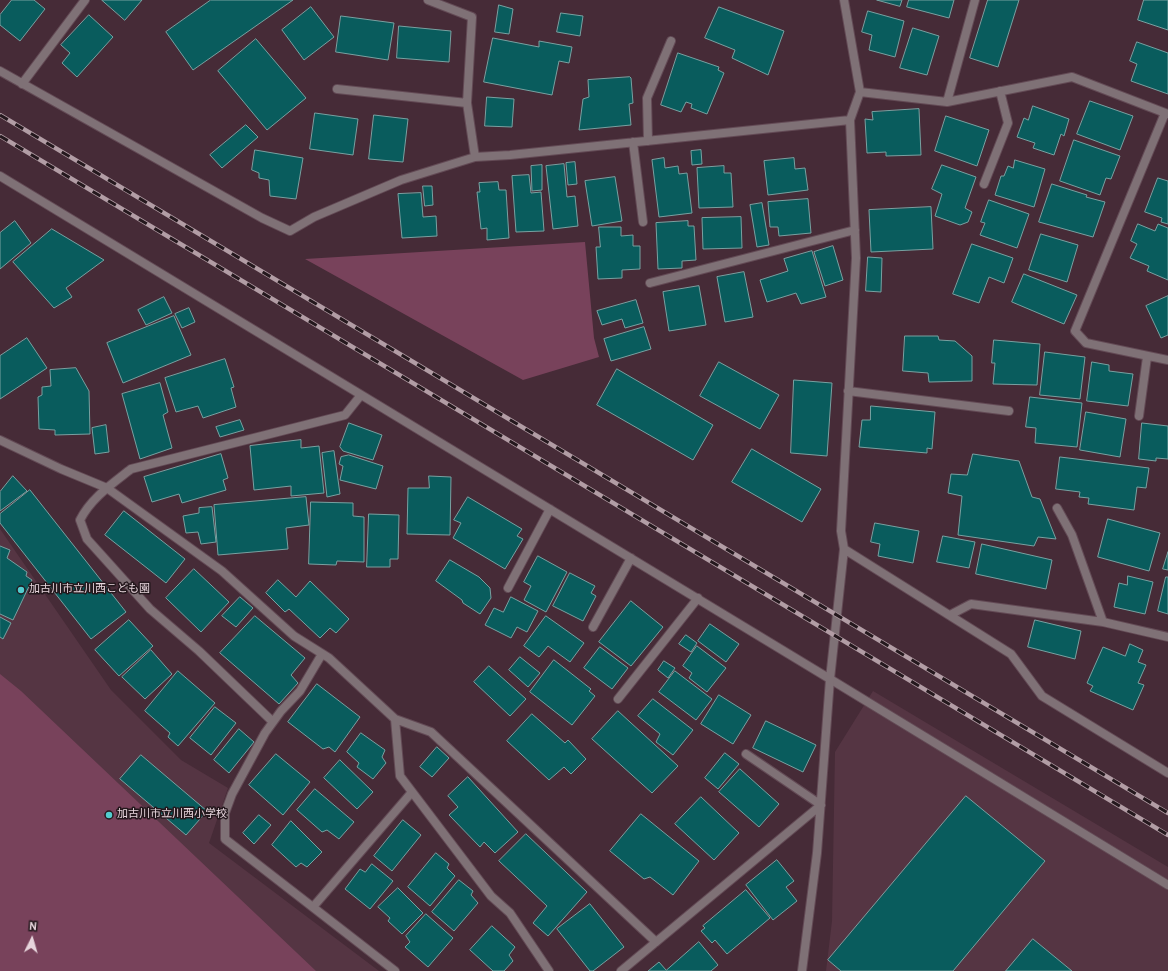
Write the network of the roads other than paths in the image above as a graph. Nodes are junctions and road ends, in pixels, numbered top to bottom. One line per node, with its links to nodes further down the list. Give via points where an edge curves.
1 (85, 0): 7 (street)
2 (428, 0): 12 (street, via 472,17)
3 (844, 0): 10 (street)
4 (975, 0): 11 (street)
5 (671, 41): 15 (street, via 647,98)
6 (0, 71): 7 (street)
7 (22, 84): 17 (street, via 262,218 290,231 401,180)
8 (337, 89): 12 (street)
9 (1000, 91): 11 (street); 13 (street, via 1072,77); 19 (street, via 1008,123)
10 (860, 92): 11 (street); 14 (street)
11 (947, 102)
12 (467, 103): 17 (street)
13 (1167, 114): 24 (street, via 1075,332 1086,343)
14 (850, 120): 15 (street); 21 (street)
15 (648, 140): 16 (street)
16 (633, 142): 17 (street); 20 (street)
17 (475, 157)
18 (0, 176): 28 (street)
19 (984, 184)
20 (643, 222)
21 (855, 230): 22 (street); 27 (street, via 856,258)
22 (650, 283)
23 (1168, 354): 25 (street)
24 (1147, 356): 25 (street); 30 (street)
25 (1158, 358): 26 (street)
26 (1168, 360)
27 (848, 391): 29 (street); 35 (street, via 841,531)
28 (362, 395): 32 (street, via 345,415 131,469); 34 (street)
29 (1009, 411)
30 (1139, 416)
31 (0, 440): 32 (street)
32 (107, 488): 43 (street, via 222,571 294,636); 47 (street, via 86,509 80,520 87,539 150,609 199,651)
33 (1057, 508): 40 (street, via 1072,535)
34 (550, 509): 36 (street); 37 (street)
35 (844, 549): 39 (street); 44 (street)
36 (631, 558): 38 (street); 41 (street)
37 (508, 588)
38 (698, 598): 44 (street); 45 (street)
39 (950, 615): 40 (street, via 971,604); 49 (street, via 1011,654 1042,696)
40 (1102, 622): 42 (street)
41 (594, 627)
42 (1168, 637)
43 (322, 654): 46 (street); 47 (street, via 300,691)
44 (830, 679): 51 (street); 52 (street)
45 (618, 699)
46 (395, 719): 50 (street, via 400,776); 54 (street, via 431,732)
47 (273, 722): 53 (street, via 232,794 225,813 225,839)
48 (746, 754): 51 (street)
49 (1168, 773)
50 (412, 792): 53 (street); 56 (street, via 491,896 510,913)
51 (821, 805): 54 (street); 58 (street)
52 (1168, 885)
53 (313, 907): 55 (street)
54 (656, 942): 57 (street)
55 (395, 971)
56 (549, 971)
57 (621, 971)
58 (802, 971)

